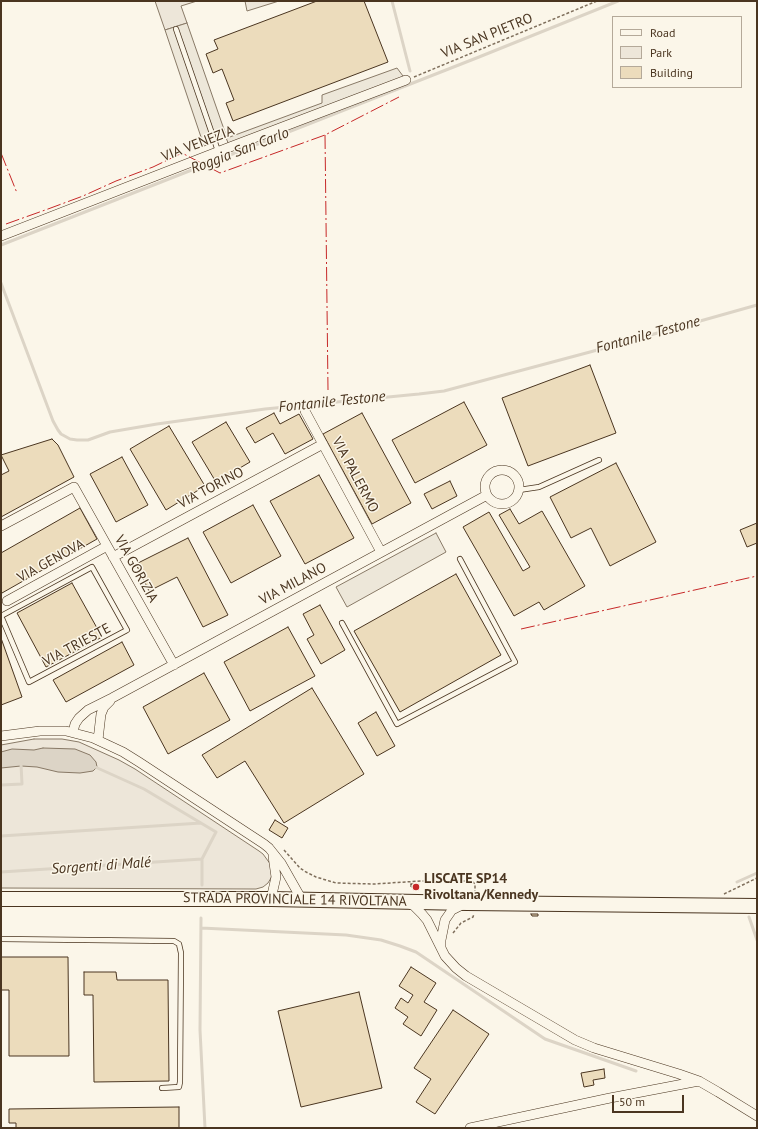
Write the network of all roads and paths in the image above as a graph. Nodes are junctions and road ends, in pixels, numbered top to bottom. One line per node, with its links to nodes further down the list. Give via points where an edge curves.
1 (597, 1): 3 (path, VIA SAN PIETRO)
2 (176, 29): 4 (lane)
3 (406, 80): 4 (street, VIA VENEZIA)
4 (218, 151): 5 (street, VIA VENEZIA)
5 (1, 236)
6 (305, 412): 7 (street, VIA PALERMO)
7 (323, 444): 13 (street, VIA PALERMO); 14 (street, VIA TORINO)
8 (599, 460): 9 (lane, via 539,487)
9 (519, 490): 10 (street, via 513,500 506,504 495,502); 10 (street, via 516,477 501,470 493,472 487,478)
10 (487, 495): 13 (street, VIA MILANO)
11 (1, 526): 12 (street, VIA GORIZIA, via 74,487)
12 (107, 546): 14 (street, VIA GORIZIA); 16 (street, VIA GENOVA)
13 (381, 552): 19 (street, VIA MILANO)
14 (113, 557): 19 (street, VIA GORIZIA)
15 (460, 559): 18 (lane, via 515,662 397,724)
16 (7, 601)
17 (1, 616): 17 (lane, VIA TRIESTE, via 92,567 127,630 29,682)
18 (342, 623)
19 (174, 665): 20 (street, VIA MILANO)
20 (112, 698): 21 (street, VIA MILANO, via 85,712); 23 (street, VIA MILANO, via 101,714)
21 (73, 732): 22 (street, via 40,731); 23 (street)
22 (1, 736)
23 (98, 740): 24 (street, via 139,762)
24 (264, 844): 25 (street); 32 (path, via 280,846 304,871 336,883 473,882 475,886)
25 (273, 852): 29 (street, via 276,881); 30 (street)
26 (757, 878): 27 (path)
27 (723, 894)
28 (1, 899): 29 (main road, STRADA PROVINCIALE 14 RIVOLTANA)
29 (271, 899): 30 (main road, STRADA PROVINCIALE 14 RIVOLTANA)
30 (302, 900): 31 (main road, STRADA PROVINCIALE 14 RIVOLTANA)
31 (405, 902): 32 (main road, STRADA PROVINCIALE 14 RIVOLTANA); 36 (street, via 422,914)
32 (471, 903): 33 (main road, STRADA PROVINCIALE 14 RIVOLTANA); 34 (path, via 474,916 461,923); 36 (street, via 452,910 445,920 440,940)
33 (757, 906)
34 (451, 936)
35 (1, 939): 38 (lane, via 174,941 180,944 180,1082 179,1087)
36 (442, 950): 37 (street, via 449,961 466,976 568,1037)
37 (699, 1082): 39 (street); 40 (street)
38 (162, 1088)
39 (757, 1116)
40 (470, 1128)

